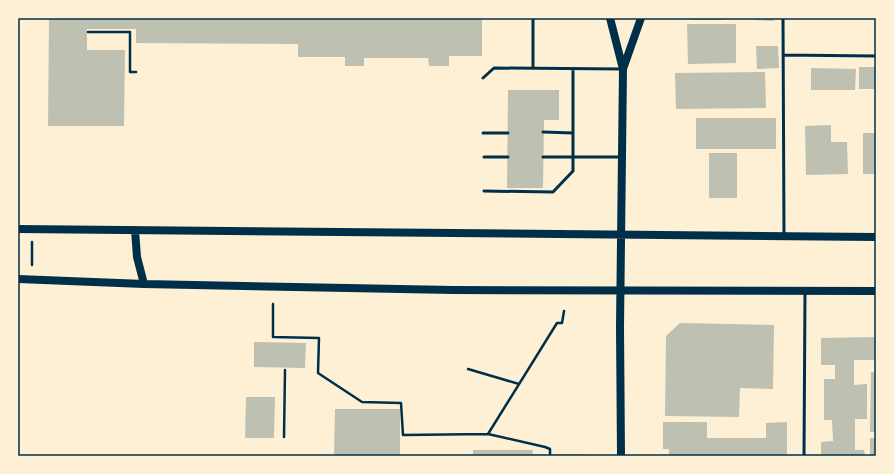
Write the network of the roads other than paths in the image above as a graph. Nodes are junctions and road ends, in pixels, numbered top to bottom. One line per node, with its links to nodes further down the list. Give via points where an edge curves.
1 (533, 18): 7 (lane)
2 (610, 18): 9 (main road)
3 (641, 18): 9 (main road)
4 (783, 18): 5 (lane)
5 (783, 55): 6 (lane); 24 (lane)
6 (876, 56)
7 (533, 68): 8 (lane); 10 (lane, via 494,68)
8 (573, 69): 9 (lane); 14 (lane)
9 (623, 69): 15 (main road)
10 (483, 78)
11 (543, 132): 14 (lane)
12 (484, 133): 13 (lane)
13 (508, 133)
14 (573, 133): 19 (lane)
15 (621, 156): 19 (lane); 23 (main road)
16 (484, 157): 17 (lane)
17 (508, 157)
18 (543, 157): 19 (lane)
19 (573, 157): 20 (lane, via 572,171 553,192)
20 (484, 191)
21 (18, 229): 22 (main road)
22 (135, 230): 23 (main road); 27 (main road, via 137,258)
23 (621, 233): 24 (main road); 28 (main road)
24 (784, 236): 25 (main road)
25 (876, 237)
26 (18, 279): 27 (main road)
27 (144, 284): 28 (main road, via 453,290)
28 (620, 290): 29 (main road); 31 (main road)
29 (806, 291): 30 (main road); 32 (lane)
30 (876, 291)
31 (621, 456)
32 (804, 456)

